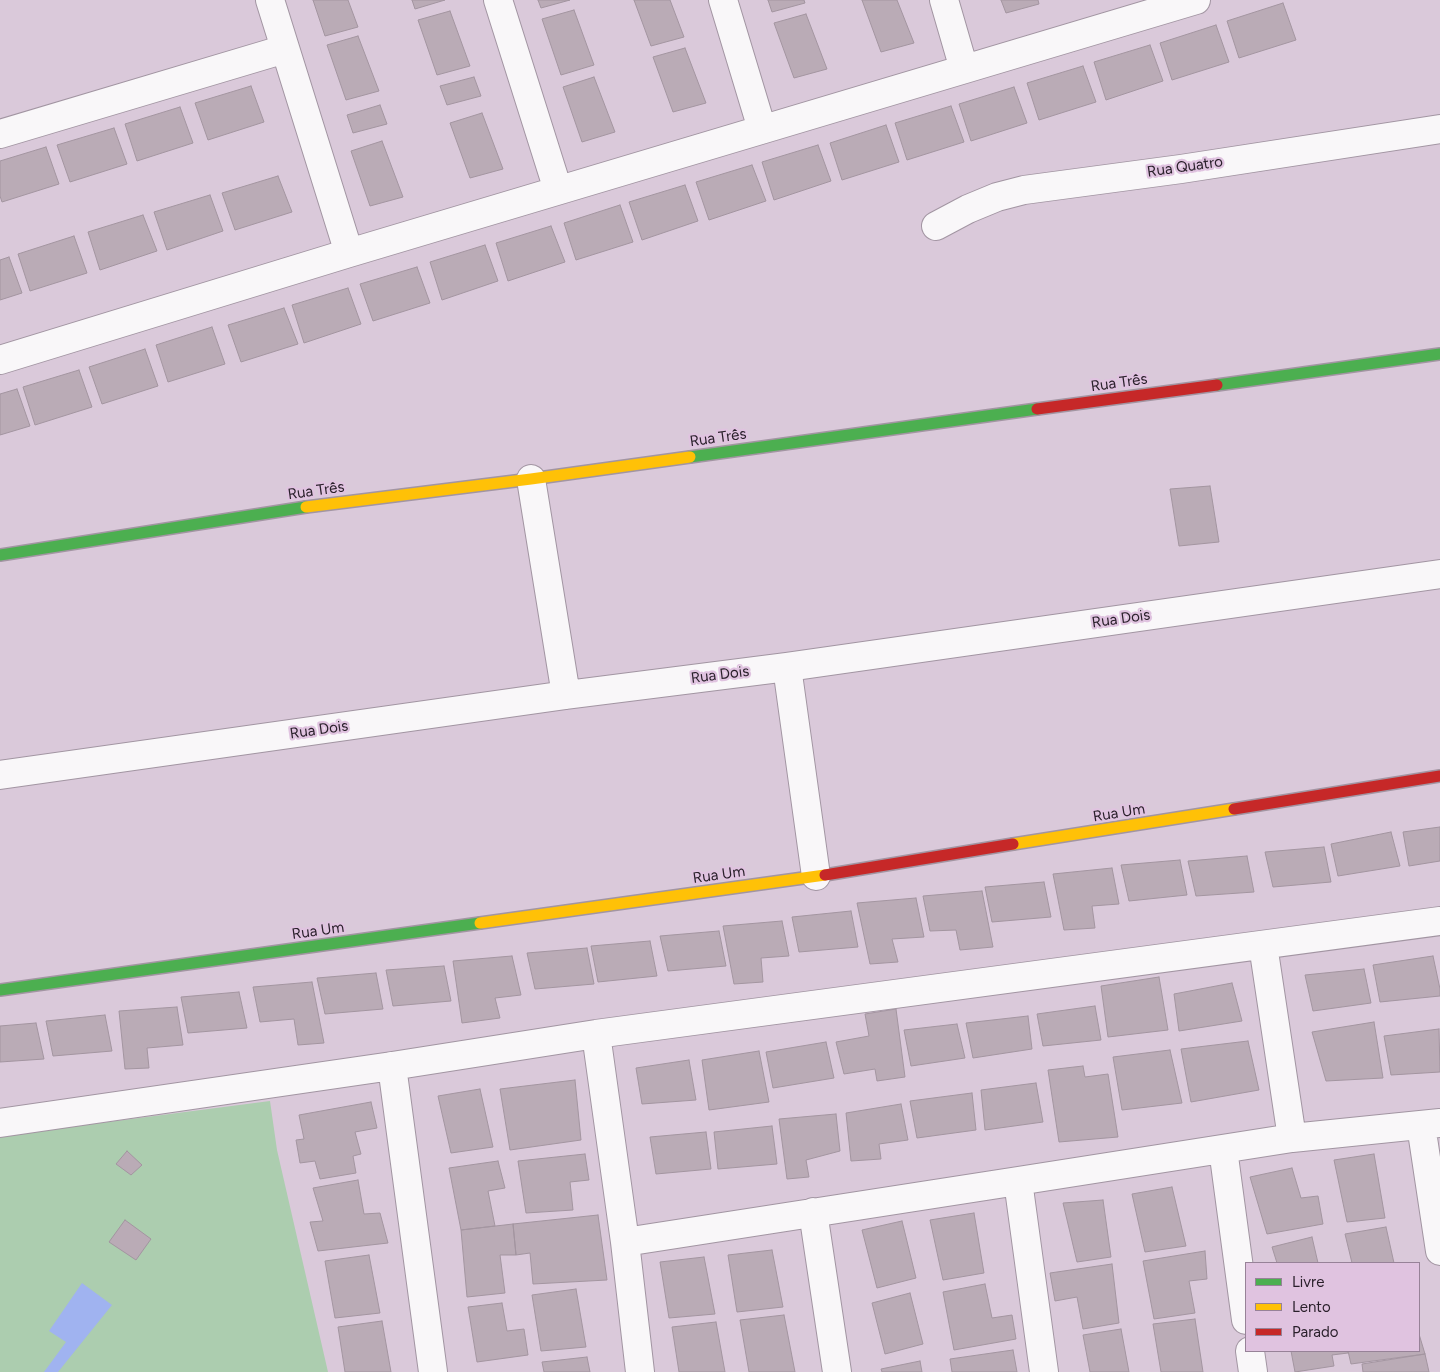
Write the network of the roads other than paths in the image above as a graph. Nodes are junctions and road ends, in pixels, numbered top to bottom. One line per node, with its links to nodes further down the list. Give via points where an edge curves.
1 (270, 0): 6 (street)
2 (498, 0): 11 (street)
3 (723, 0): 8 (street)
4 (944, 0): 7 (street)
5 (1191, 1): 7 (street)
6 (285, 49): 10 (street); 13 (street)
7 (964, 69): 8 (street)
8 (762, 129): 11 (street)
9 (1440, 130): 12 (street, Rua Quatro, via 1024,190 997,197)
10 (0, 134)
11 (558, 190): 13 (street)
12 (936, 226)
13 (349, 252): 15 (street)
14 (1440, 354): 16 (street, Rua Três)
15 (0, 360)
16 (531, 479): 17 (street, Rua Três, via 332,503); 20 (street)
17 (0, 555)
18 (1440, 574): 19 (street, Rua Dois)
19 (787, 667): 20 (street, Rua Dois); 23 (street)
20 (566, 695): 21 (street, Rua Dois)
21 (0, 775)
22 (1440, 776): 23 (street, Rua Um)
23 (816, 876): 26 (street, Rua Um)
24 (1440, 921): 25 (street)
25 (1263, 945): 27 (street); 31 (street)
26 (0, 990)
27 (596, 1034): 28 (street); 35 (street)
28 (392, 1066): 29 (street); 39 (street)
29 (0, 1122)
30 (1430, 1124): 31 (street); 36 (street)
31 (1292, 1138): 32 (street)
32 (1223, 1149): 33 (street); 37 (street)
33 (1018, 1181): 34 (street); 42 (street)
34 (813, 1212): 35 (street); 41 (street)
35 (625, 1242): 40 (street)
36 (1440, 1251)
37 (1245, 1313)
38 (1250, 1352): 43 (street)
39 (433, 1372)
40 (640, 1372)
41 (837, 1372)
42 (1044, 1372)
43 (1253, 1372)

